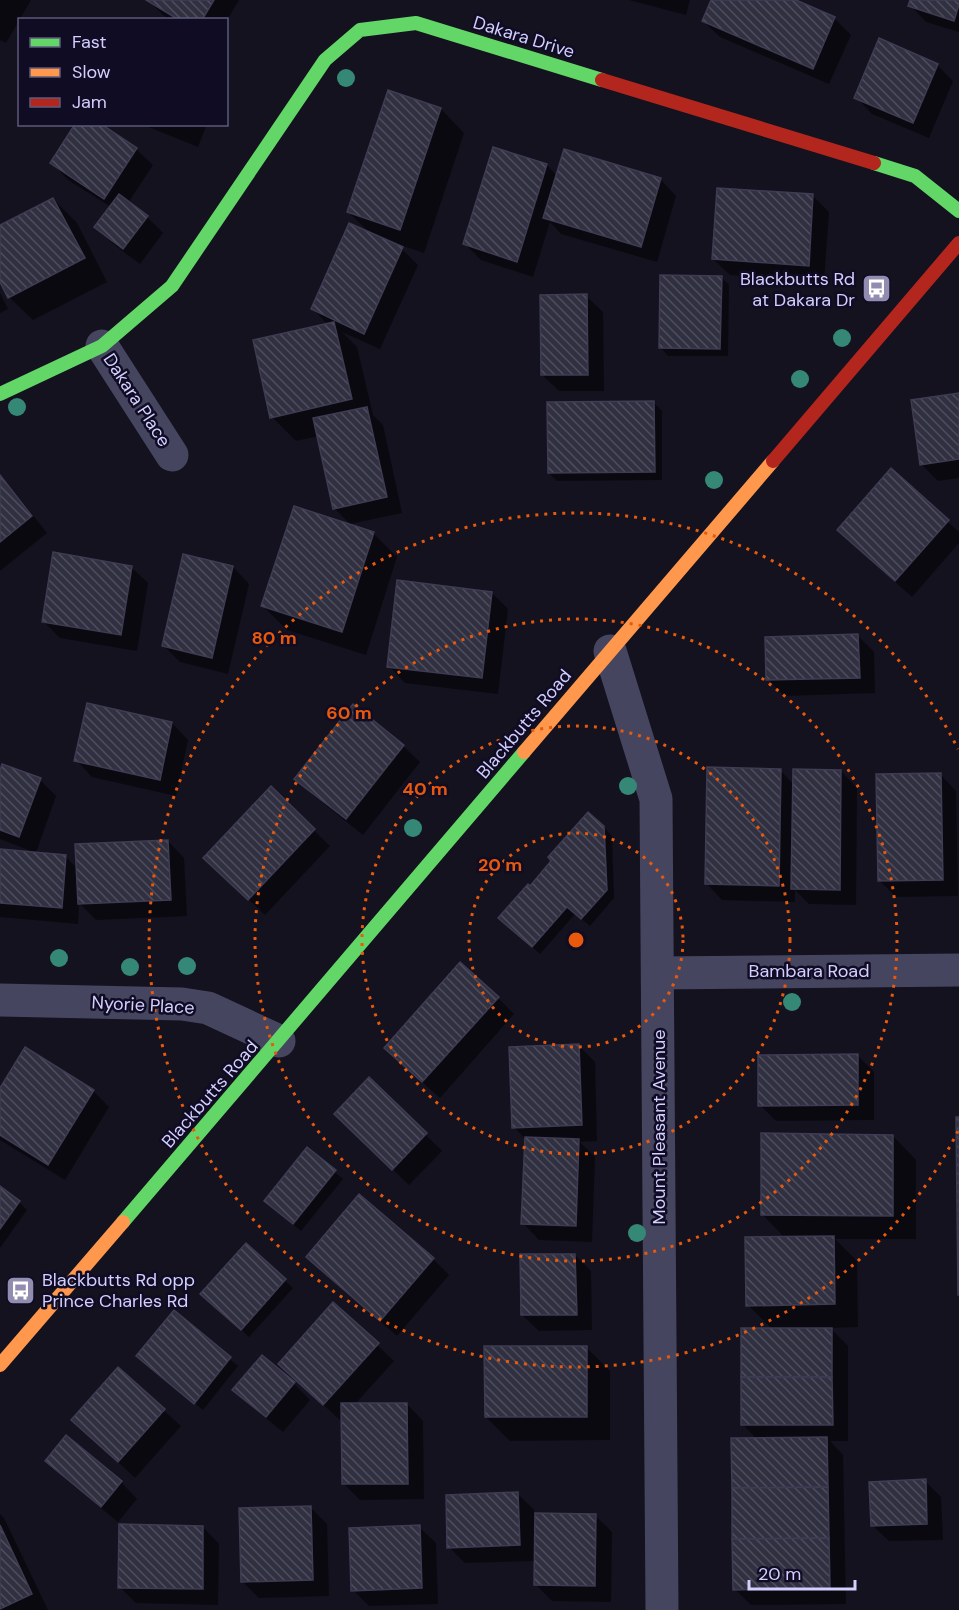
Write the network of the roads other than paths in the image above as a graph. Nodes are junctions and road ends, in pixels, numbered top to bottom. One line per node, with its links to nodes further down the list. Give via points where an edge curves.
1 (959, 211): 3 (street, Dakara Drive, via 915,176 550,63 416,23 360,30 325,60 172,286)
2 (958, 245): 6 (street, Blackbutts Road)
3 (102, 346): 4 (street, Dakara Drive); 5 (street, Dakara Place)
4 (0, 394)
5 (172, 455)
6 (610, 651): 8 (street, Mount Pleasant Avenue, via 656,798); 10 (street, Blackbutts Road)
7 (959, 970): 8 (street, Bambara Road)
8 (658, 972): 12 (street, Mount Pleasant Avenue)
9 (0, 1000): 10 (street, Nyorie Place, via 182,1004 208,1008)
10 (279, 1041): 11 (street, Blackbutts Road)
11 (0, 1365)
12 (662, 1610)

